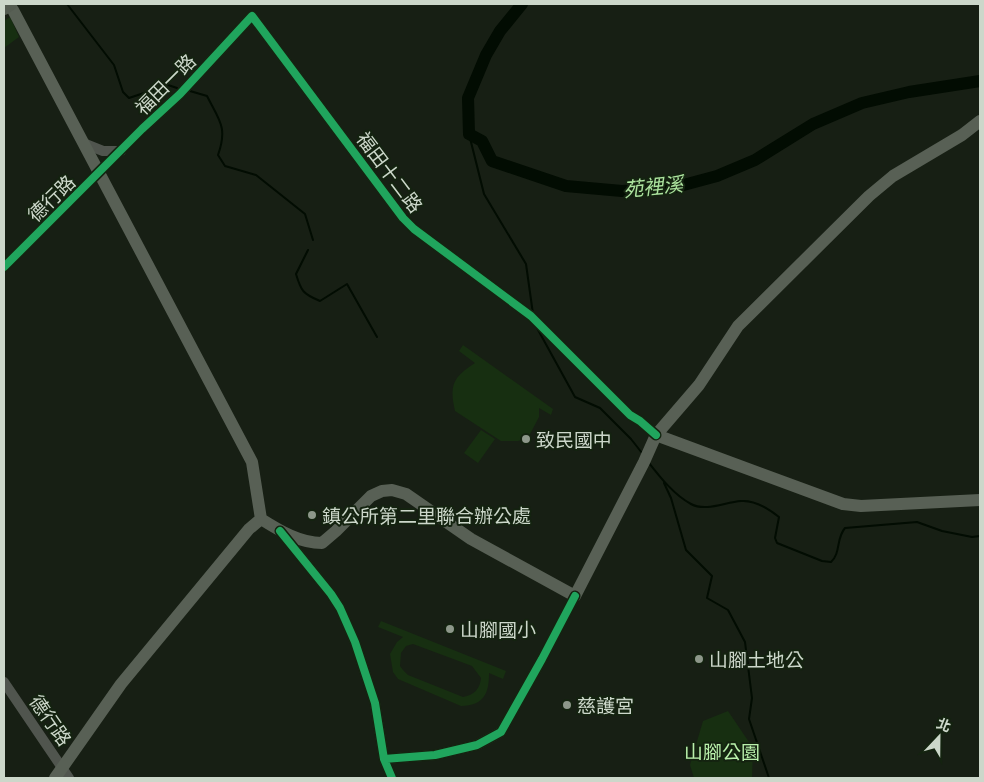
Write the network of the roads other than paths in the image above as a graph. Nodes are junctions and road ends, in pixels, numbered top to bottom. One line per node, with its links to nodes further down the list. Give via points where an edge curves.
1 (9, 7): 4 (main road)
2 (252, 16): 5 (street, 福田一路, via 180,94); 8 (street, 福田十二路, via 403,218 535,320 630,415)
3 (980, 121): 8 (main road, via 893,176 862,203 738,326 699,385)
4 (84, 143): 5 (street, via 103,151); 6 (main road)
5 (121, 151): 6 (street, 福田一路)
6 (99, 173): 7 (street, 德行路); 10 (main road, via 252,462)
7 (4, 267)
8 (656, 434): 9 (main road, via 843,504 861,506); 12 (main road)
9 (980, 500)
10 (261, 519): 11 (main road); 15 (main road, via 249,529 121,684)
11 (280, 531): 12 (main road, via 310,543 322,543 370,496 382,490 392,490 406,494 471,539); 14 (street, via 340,608 375,703)
12 (575, 596): 14 (street, via 501,732 477,745 436,755)
13 (4, 682): 15 (street, 德行路)
14 (384, 759): 17 (street)
15 (66, 773): 16 (main road)
16 (55, 778)
17 (392, 778)

